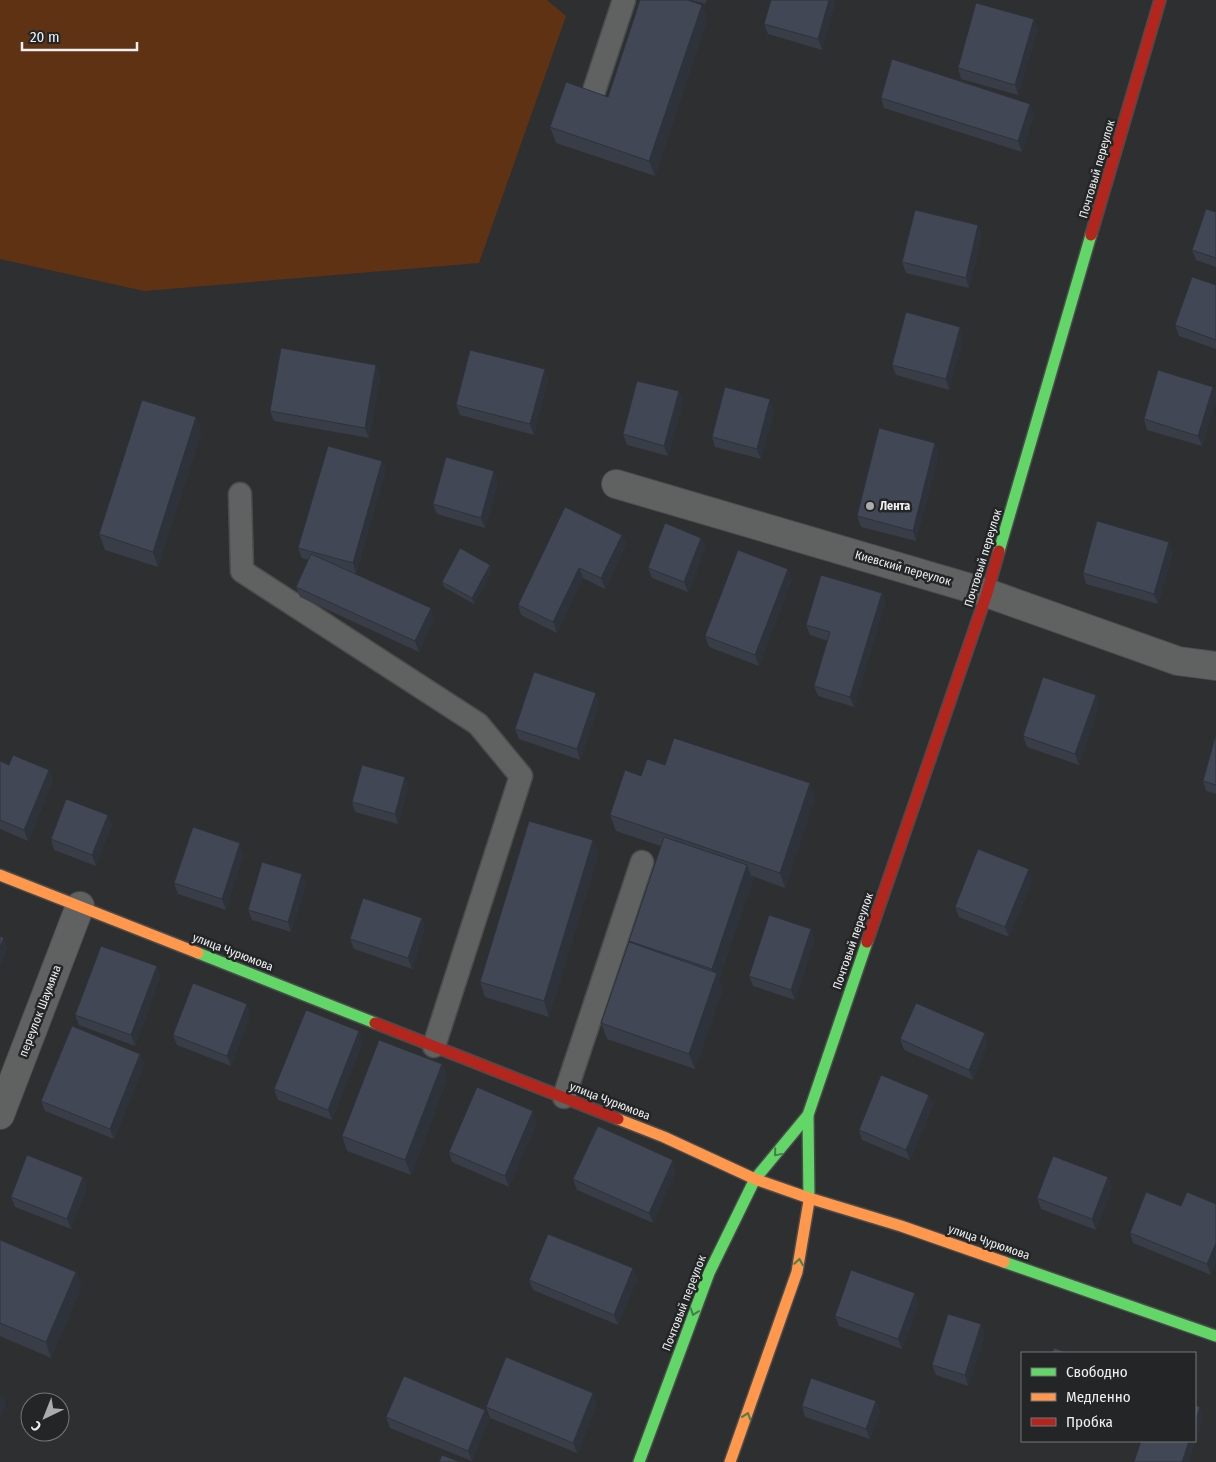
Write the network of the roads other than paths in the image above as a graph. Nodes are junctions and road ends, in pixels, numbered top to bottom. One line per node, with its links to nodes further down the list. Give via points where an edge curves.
1 (624, 0): 3 (lane)
2 (1160, 0): 6 (street, Почтовый переулок)
3 (594, 91)
4 (616, 484): 6 (street, Киевский переулок)
5 (240, 494): 11 (lane, via 242,571 478,724 521,776)
6 (988, 593): 7 (street, Киевский переулок, via 1178,661); 14 (street, Почтовый переулок)
7 (1216, 666)
8 (642, 862): 12 (lane)
9 (0, 875): 10 (street, улица Чурюмова)
10 (80, 906): 11 (street, улица Чурюмова); 13 (street, переулок Шаумяна)
11 (434, 1046): 12 (street, улица Чурюмова)
12 (564, 1098): 15 (street, улица Чурюмова, via 664,1137)
13 (0, 1115)
14 (808, 1116): 15 (street, Почтовый переулок, one-way to 15); 16 (street, Почтовый переулок)
15 (755, 1179): 16 (street, улица Чурюмова); 18 (street, Почтовый переулок, one-way to 18, via 709,1273)
16 (809, 1198): 17 (street, улица Чурюмова, via 901,1226); 19 (street, Почтовый переулок, one-way to 16, via 797,1272)
17 (1216, 1336)
18 (639, 1462)
19 (730, 1462)

